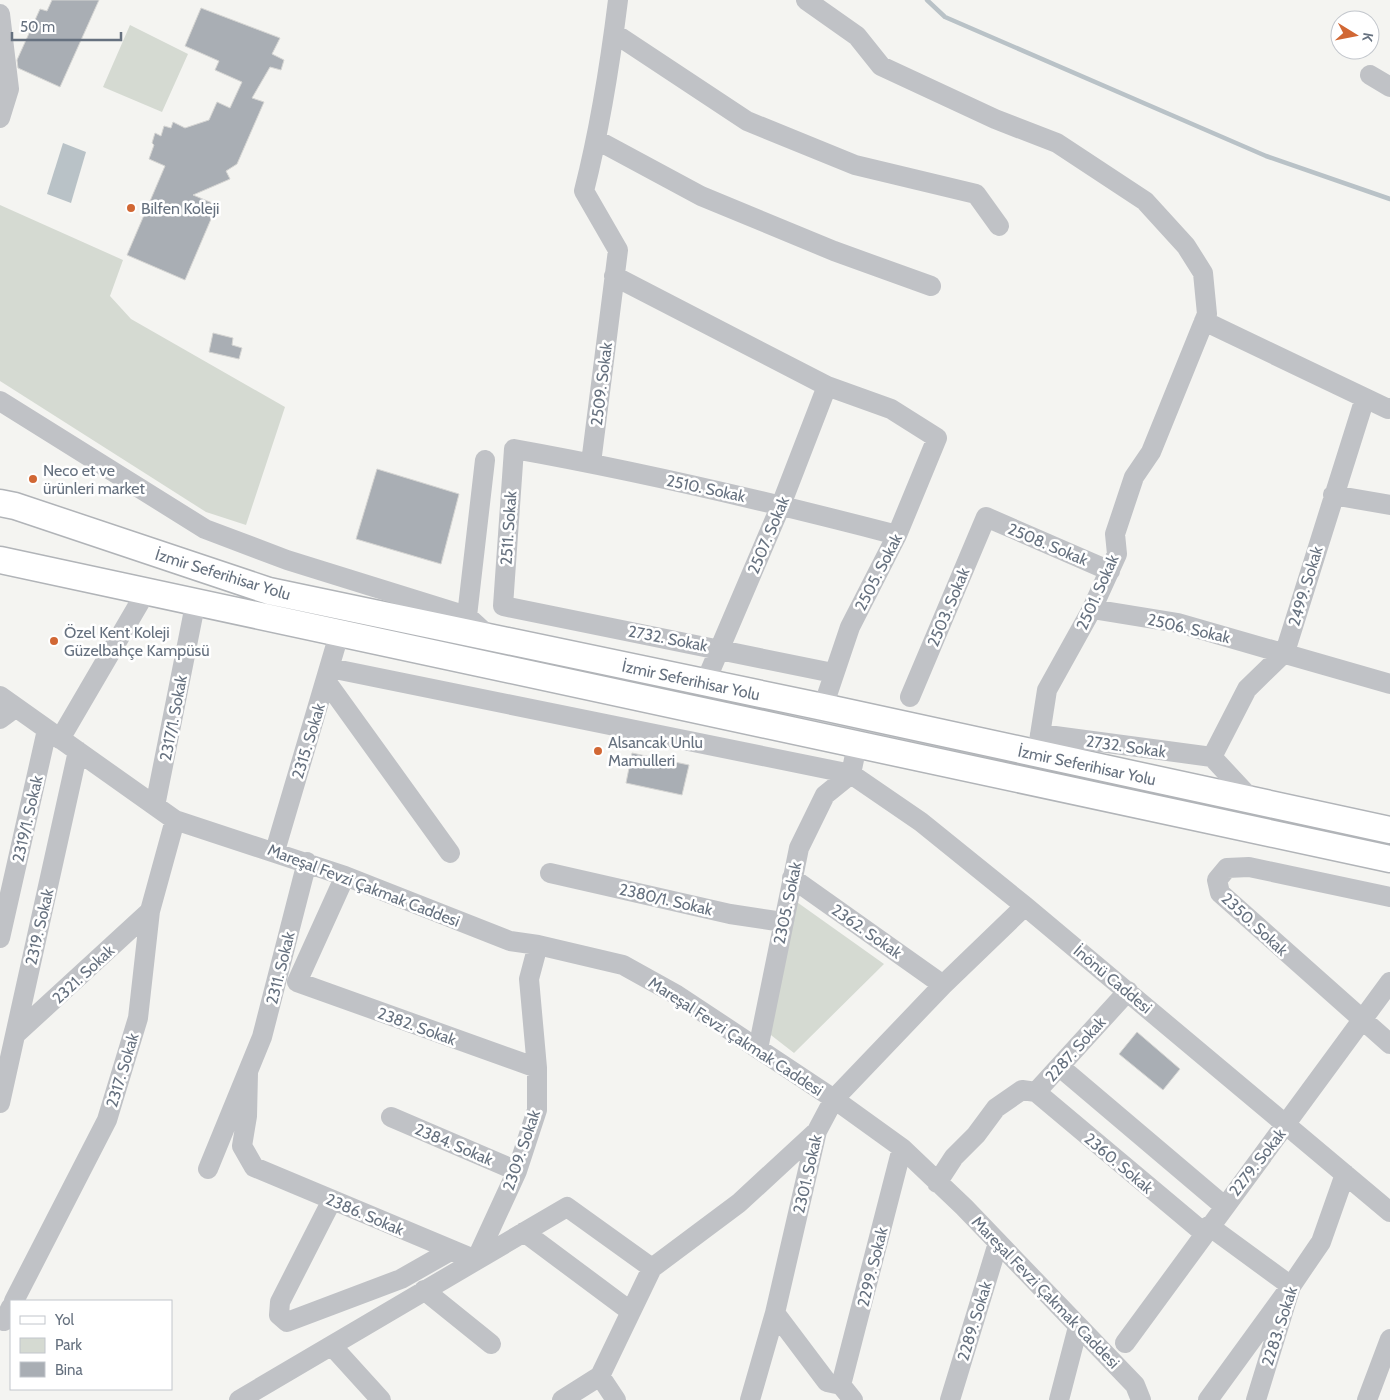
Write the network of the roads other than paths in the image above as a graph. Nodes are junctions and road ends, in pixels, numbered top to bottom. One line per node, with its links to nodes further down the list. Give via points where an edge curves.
1 (618, 0): 4 (street, 2509. Sokak)
2 (806, 0): 12 (street, 2501. Sokak, via 857,36 881,66 995,120 1057,143 1145,201 1186,246 1203,273 1207,314)
3 (0, 14): 7 (street, via 9,89)
4 (614, 33): 8 (street, 2509. Sokak); 9 (street, via 747,121 855,165 976,194)
5 (1370, 75): 6 (street)
6 (1390, 87)
7 (0, 118)
8 (597, 140): 10 (street, 2509. Sokak, via 584,191 618,250); 11 (street, via 701,196 834,251)
9 (999, 226)
10 (614, 276): 13 (street); 19 (street, 2509. Sokak)
11 (931, 286)
12 (1204, 320): 14 (street); 27 (street, 2501. Sokak, via 1151,452 1134,477 1115,534 1117,554)
13 (827, 386): 22 (street, 2507. Sokak); 25 (street, 2505. Sokak, via 891,409 937,438)
14 (1365, 398): 16 (street); 20 (street, 2499. Sokak)
15 (0, 401): 32 (street, via 205,529 287,560)
16 (1390, 408)
17 (514, 449): 19 (street, 2510. Sokak); 30 (street, 2511. Sokak)
18 (485, 460): 32 (street)
19 (591, 463): 22 (street, 2510. Sokak)
20 (1333, 494): 23 (street); 36 (street, 2499. Sokak)
21 (0, 503): 34 (main road, İzmir Seferihisar Yolu, via 269,591)
22 (781, 505): 25 (street, 2510. Sokak); 35 (street, 2507. Sokak)
23 (1390, 505)
24 (986, 518): 27 (street, 2508. Sokak); 41 (street, 2503. Sokak)
25 (897, 535): 37 (street, 2505. Sokak, via 850,627)
26 (0, 560): 28 (main road, İzmir Seferihisar Yolu)
27 (1110, 571): 31 (street, 2501. Sokak)
28 (147, 590): 29 (main road, İzmir Seferihisar Yolu); 44 (street, 2319/1. Sokak)
29 (196, 600): 33 (main road, İzmir Seferihisar Yolu); 51 (street, 2317/1. Sokak)
30 (503, 606): 35 (street, 2732. Sokak)
31 (1092, 610): 36 (street, 2506. Sokak, via 1178,623); 45 (street, 2501. Sokak, via 1047,690)
32 (467, 616): 34 (street)
33 (340, 631): 38 (street, 2315. Sokak); 46 (main road, İzmir Seferihisar Yolu)
34 (492, 638): 39 (main road, İzmir Seferihisar Yolu)
35 (720, 648): 37 (street, 2732. Sokak); 39 (street, 2507. Sokak)
36 (1284, 652): 40 (street, 2506. Sokak); 48 (street, 2499. Sokak, via 1248,689)
37 (833, 672): 43 (street, 2505. Sokak)
38 (328, 674): 49 (street); 54 (street, 2315. Sokak); 55 (street)
39 (705, 683): 43 (main road, İzmir Seferihisar Yolu)
40 (1390, 684)
41 (910, 697)
42 (5, 707): 44 (street, Mareşal Fevzi Çakmak Caddesi)
43 (823, 707): 45 (main road, İzmir Seferihisar Yolu)
44 (53, 734): 47 (street, Mareşal Fevzi Çakmak Caddesi); 65 (street, 2319/1. Sokak)
45 (1038, 744): 48 (street, 2732. Sokak); 50 (main road, İzmir Seferihisar Yolu)
46 (856, 745): 49 (street); 56 (main road, İzmir Seferihisar Yolu)
47 (78, 752): 51 (street, Mareşal Fevzi Çakmak Caddesi); 72 (street, 2319. Sokak)
48 (1212, 757): 50 (street)
49 (851, 774): 60 (street, 2305. Sokak, via 825,795 799,848); 62 (street, İnönü Caddesi, via 921,822)
50 (1253, 801): 53 (main road, İzmir Seferihisar Yolu)
51 (155, 806): 52 (street, Mareşal Fevzi Çakmak Caddesi)
52 (175, 820): 54 (street, Mareşal Fevzi Çakmak Caddesi); 63 (street, 2317. Sokak)
53 (1390, 830)
54 (275, 851): 57 (street, Mareşal Fevzi Çakmak Caddesi)
55 (450, 853)
56 (1390, 859)
57 (307, 862): 59 (street, Mareşal Fevzi Çakmak Caddesi); 77 (street, 2311. Sokak, via 262,1037)
58 (550, 873): 64 (street, 2380/1. Sokak, via 730,914)
59 (345, 876): 66 (street, Mareşal Fevzi Çakmak Caddesi, via 510,941); 67 (street, 2311. Sokak)
60 (792, 878): 64 (street, 2305. Sokak); 69 (street, 2362. Sokak)
61 (1390, 897): 71 (street, 2350. Sokak, via 1248,867 1227,868 1217,880 1220,892)
62 (1025, 906): 69 (street, 2301. Sokak); 70 (street, İnönü Caddesi)
63 (150, 911): 72 (street, 2321. Sokak); 100 (street, 2317. Sokak, via 138,1018 107,1120)
64 (783, 922): 74 (street, 2305. Sokak)
65 (0, 938)
66 (538, 945): 74 (street, Mareşal Fevzi Çakmak Caddesi, via 624,966 678,995); 76 (street, 2309. Sokak, via 529,979)
67 (298, 982): 76 (street, 2382. Sokak)
68 (1390, 982): 71 (street, 2279. Sokak)
69 (943, 985): 79 (street, 2301. Sokak)
70 (1128, 991): 75 (street, 2287. Sokak); 82 (street, İnönü Caddesi)
71 (1361, 1021): 73 (street, 2350. Sokak); 82 (street, 2279. Sokak)
72 (15, 1035): 80 (street, 2319. Sokak)
73 (1390, 1044)
74 (758, 1049): 79 (street, Mareşal Fevzi Çakmak Caddesi)
75 (1060, 1066): 78 (street, 2287. Sokak); 90 (street)
76 (537, 1068): 86 (street, 2309. Sokak, via 537,1110)
77 (248, 1073): 85 (street, 2311. Sokak); 89 (street, 2386. Sokak, via 247,1116 242,1146 254,1168)
78 (1036, 1092): 88 (street, 2287. Sokak, via 1022,1090 996,1108 954,1157); 92 (street, 2360. Sokak)
79 (834, 1098): 83 (street, 2301. Sokak); 84 (street, Mareşal Fevzi Çakmak Caddesi)
80 (0, 1103)
81 (391, 1117): 86 (street, 2384. Sokak)
82 (1286, 1124): 87 (street, İnönü Caddesi); 90 (street, 2279. Sokak)
83 (817, 1131): 97 (street, via 739,1203); 102 (street, 2301. Sokak)
84 (902, 1148): 88 (street, Mareşal Fevzi Çakmak Caddesi); 109 (street, 2299. Sokak)
85 (208, 1169)
86 (517, 1171): 96 (street, 2309. Sokak)
87 (1345, 1174): 91 (street, İnönü Caddesi); 98 (street, 2283. Sokak, via 1320,1242)
88 (937, 1183): 94 (street, Mareşal Fevzi Çakmak Caddesi)
89 (332, 1200): 95 (street, 2386. Sokak); 95 (street, via 280,1302 279,1315 287,1322 401,1279)
90 (1224, 1206): 92 (street, 2279. Sokak)
91 (1390, 1212)
92 (1206, 1229): 98 (street, 2360. Sokak); 105 (street, 2279. Sokak)
93 (524, 1232): 96 (street); 97 (street, via 567,1207); 101 (street)
94 (998, 1243): 103 (street, Mareşal Fevzi Çakmak Caddesi); 115 (street, 2289. Sokak)
95 (452, 1250): 96 (street, 2386. Sokak)
96 (476, 1260): 99 (street)
97 (652, 1268): 101 (street)
98 (1290, 1286): 118 (street); 119 (street, 2283. Sokak)
99 (424, 1290): 106 (street); 107 (street)
100 (15, 1300)
101 (630, 1311): 108 (street)
102 (775, 1313): 109 (street, via 827,1382); 114 (street, 2301. Sokak)
103 (1078, 1327): 116 (street); 117 (street, Mareşal Fevzi Çakmak Caddesi, via 1135,1385)
104 (1390, 1339): 120 (street)
105 (1125, 1343)
106 (491, 1344)
107 (332, 1346): 110 (street); 111 (street)
108 (600, 1376): 112 (street); 113 (street)
109 (847, 1393)
110 (239, 1400)
111 (381, 1400)
112 (562, 1400)
113 (616, 1400)
114 (750, 1400)
115 (950, 1400)
116 (1059, 1400)
117 (1142, 1400)
118 (1208, 1400)
119 (1256, 1400)
120 (1367, 1400)

